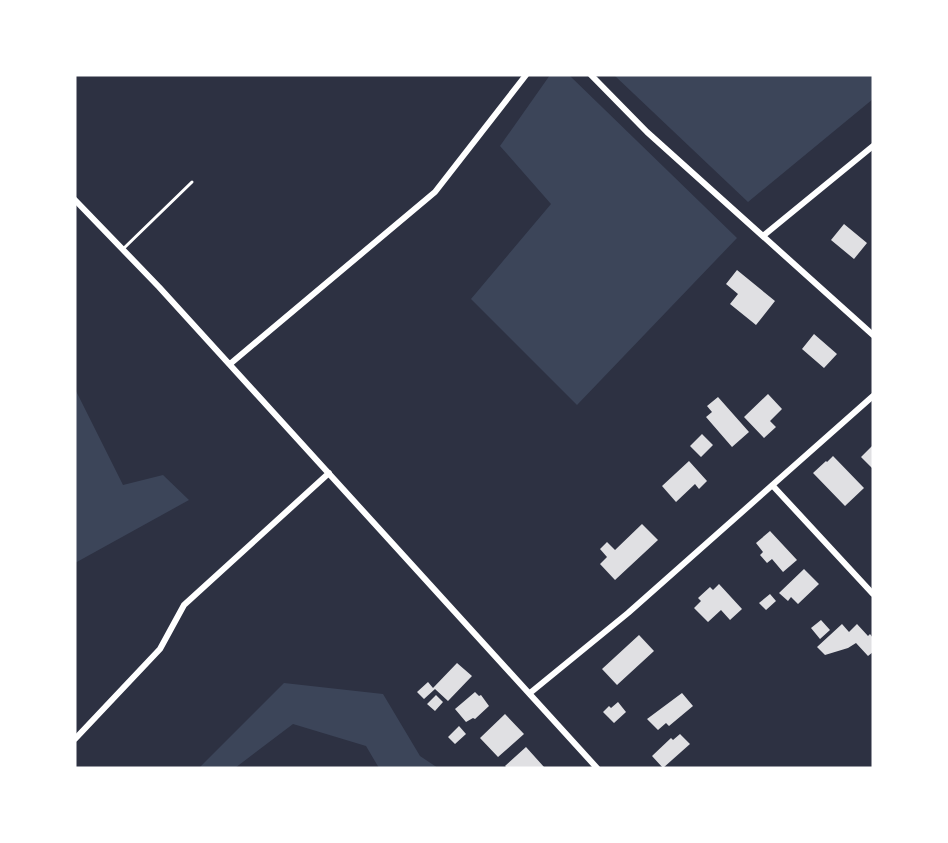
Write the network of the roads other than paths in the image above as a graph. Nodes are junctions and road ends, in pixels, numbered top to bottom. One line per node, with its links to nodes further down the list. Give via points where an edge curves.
1 (526, 75): 9 (street, via 435,192)
2 (591, 75): 6 (street, via 647,132)
3 (873, 146): 6 (street)
4 (192, 182): 7 (lane)
5 (75, 200): 7 (street)
6 (763, 236): 8 (street)
7 (123, 249): 9 (street)
8 (873, 335)
9 (230, 364): 11 (street)
10 (873, 396): 12 (street)
11 (329, 473): 14 (street); 15 (street, via 184,605 160,649)
12 (773, 486): 13 (street); 14 (street)
13 (873, 594)
14 (530, 693): 16 (street)
15 (75, 740)
16 (597, 768)

